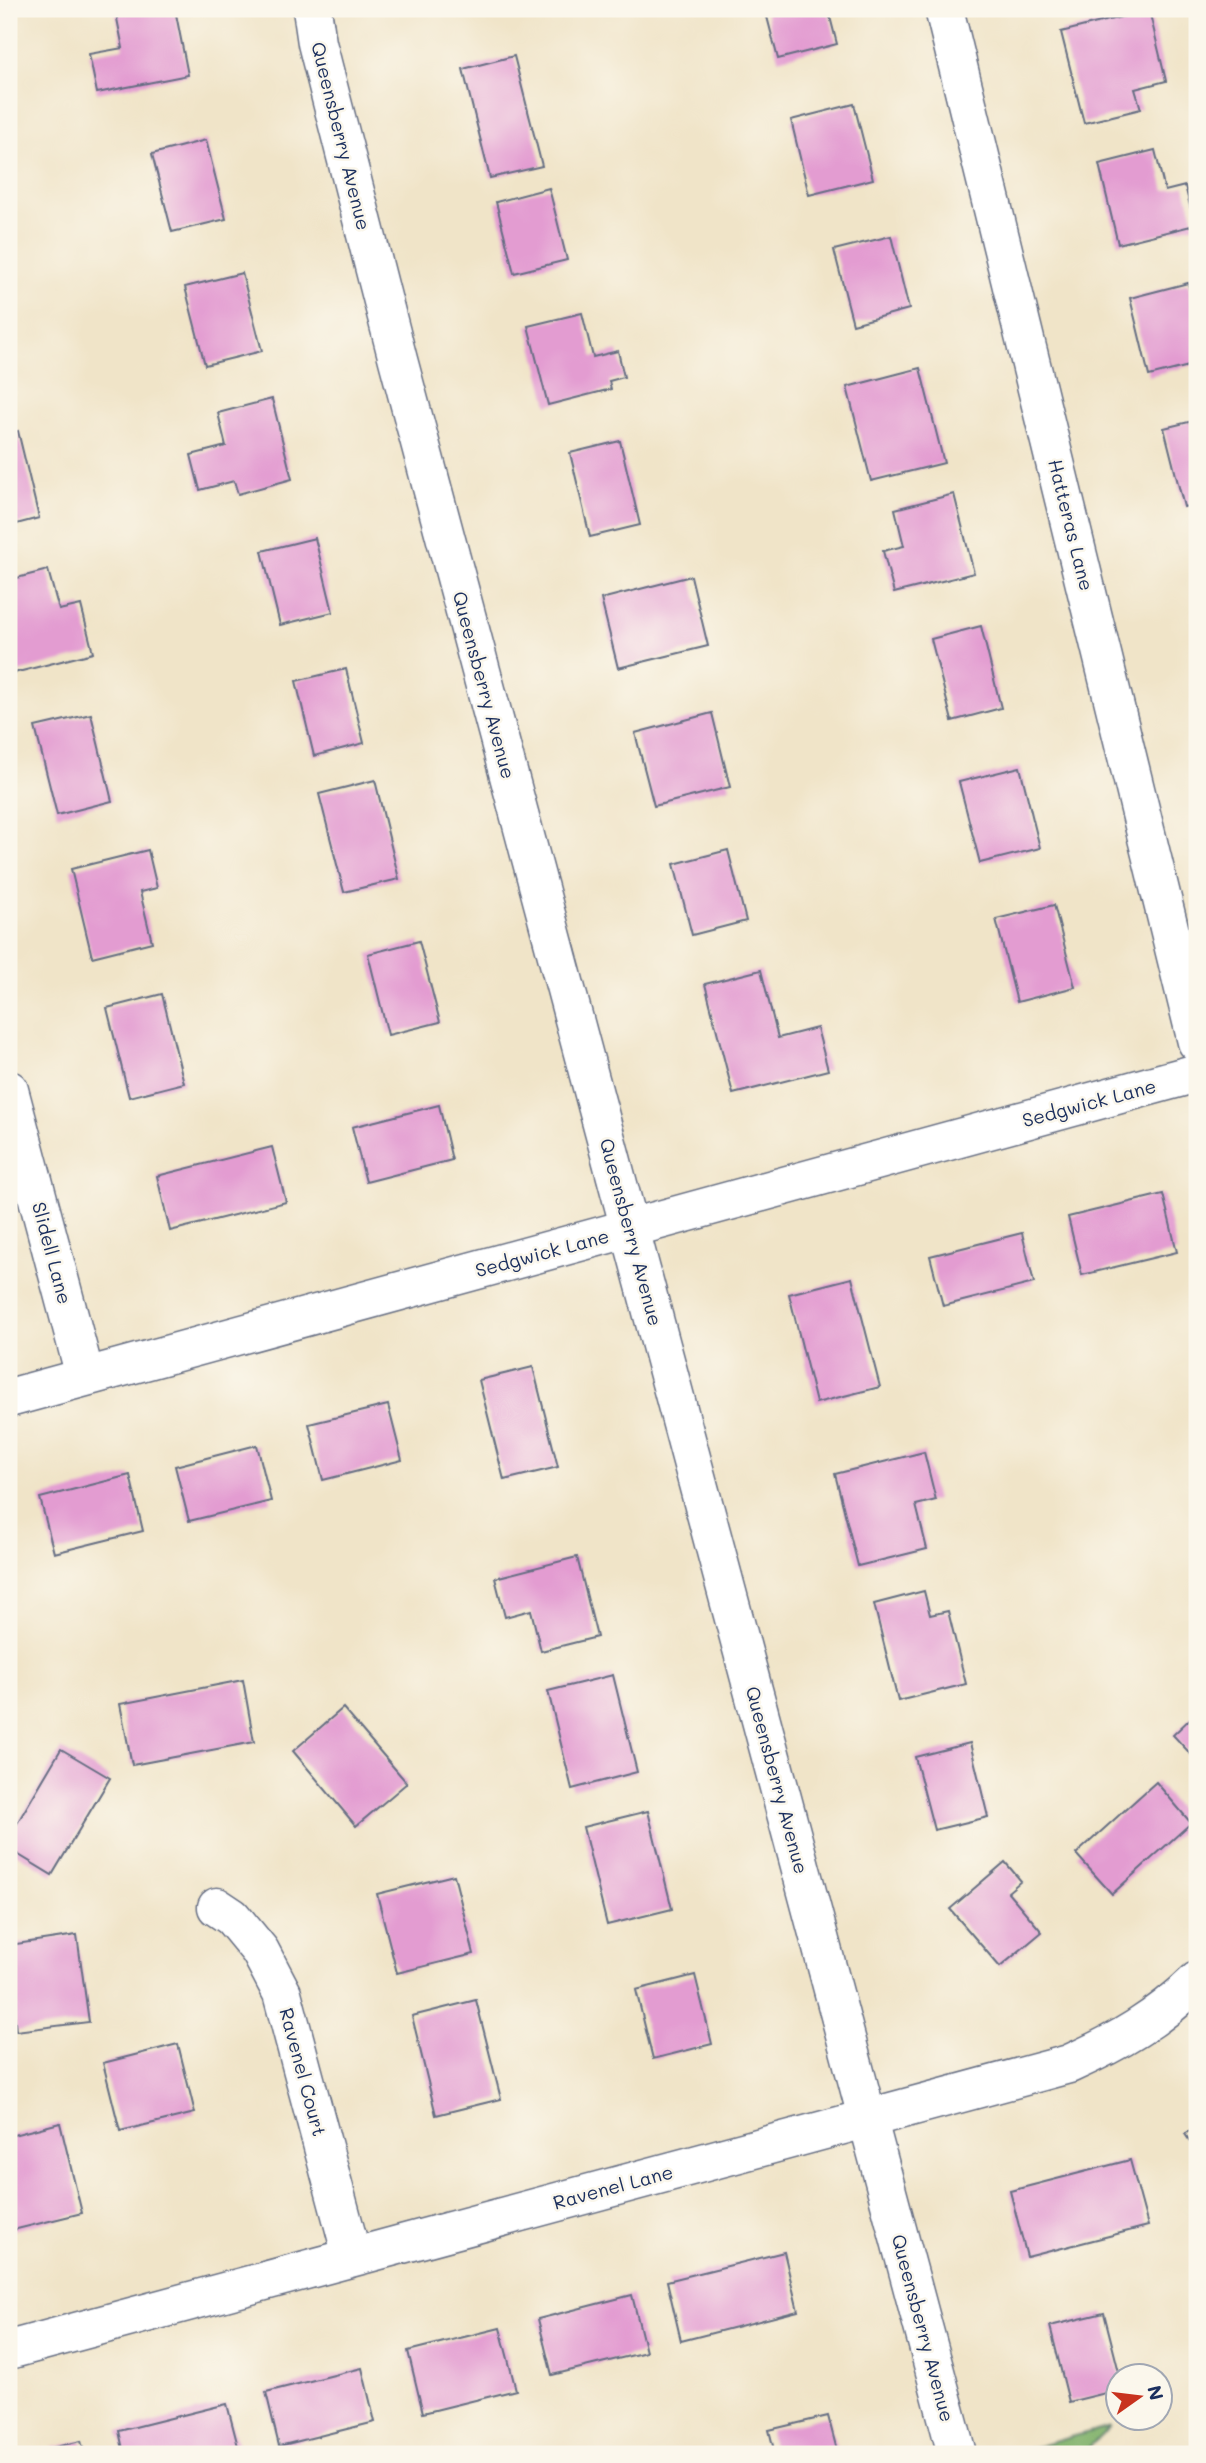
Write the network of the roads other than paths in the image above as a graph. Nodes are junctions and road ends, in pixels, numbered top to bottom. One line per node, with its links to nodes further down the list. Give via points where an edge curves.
1 (312, 9): 6 (street, Queensberry Avenue, via 394,347)
2 (944, 9): 3 (street, Hatteras Lane)
3 (1197, 1042)
4 (1197, 1073): 6 (street, Sedgwick Lane)
5 (9, 1090): 7 (street, Slidell Lane)
6 (630, 1229): 7 (street, Sedgwick Lane); 11 (street, Queensberry Avenue)
7 (85, 1376): 8 (street, Sedgwick Lane)
8 (9, 1398)
9 (216, 1907): 12 (street, Ravenel Court, via 232,1917 260,1951 282,1993)
10 (1197, 1981): 11 (street, Ravenel Lane, via 1118,2042 1069,2064)
11 (868, 2119): 12 (street, Ravenel Lane); 14 (street, Queensberry Avenue)
12 (352, 2256): 13 (street, Ravenel Lane)
13 (9, 2350)
14 (957, 2454)

